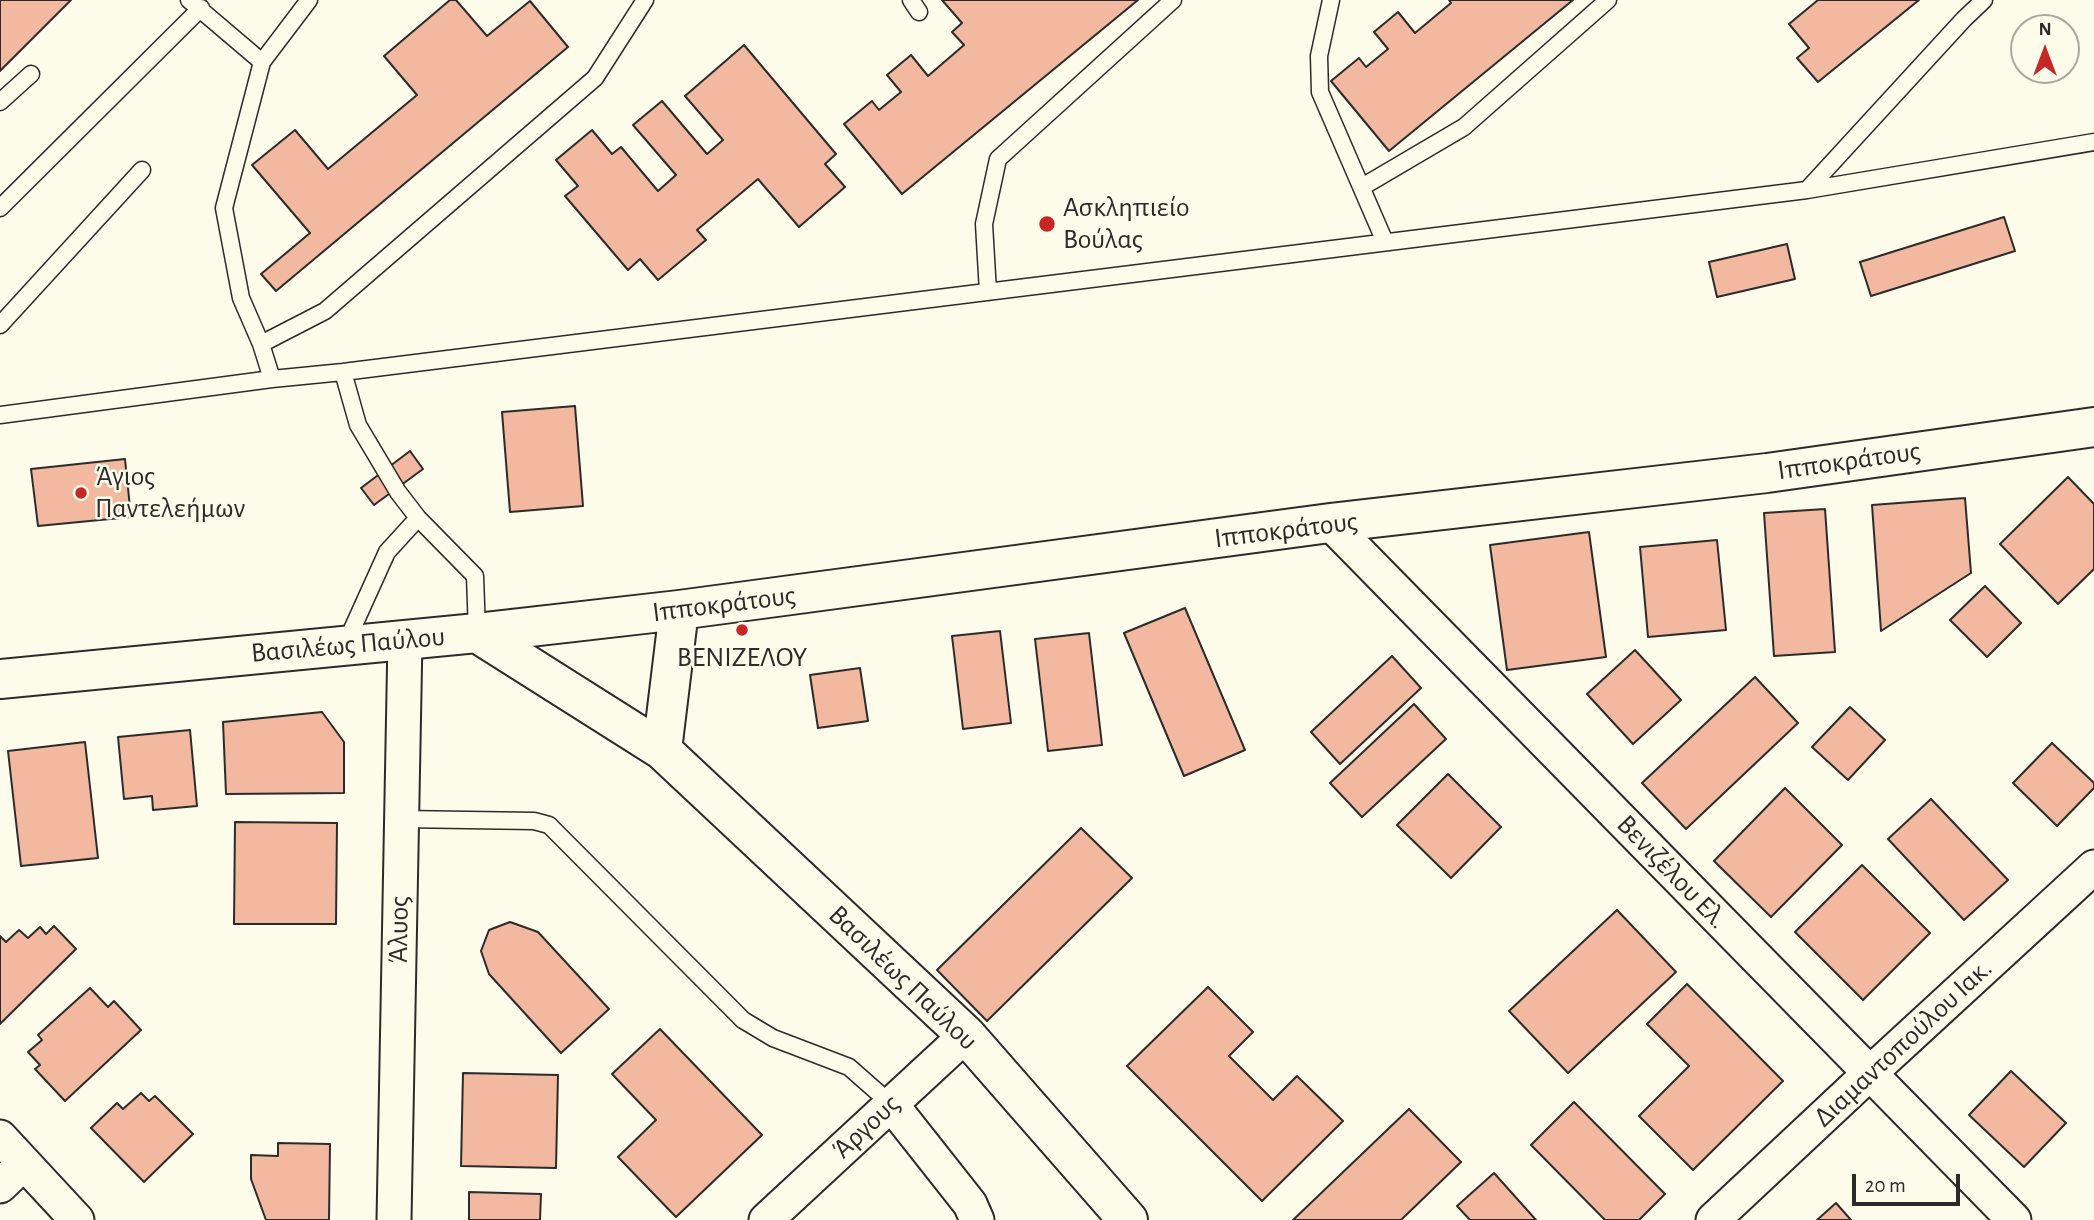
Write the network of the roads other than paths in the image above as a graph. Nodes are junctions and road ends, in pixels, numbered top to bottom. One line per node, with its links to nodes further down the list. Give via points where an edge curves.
1 (309, 0): 8 (lane)
2 (645, 0): 19 (lane, via 595,78 325,311)
3 (1173, 0): 17 (lane, via 998,159 984,224)
4 (1331, 0): 13 (lane, via 1319,56 1320,92)
5 (1608, 0): 13 (lane, via 1464,127)
6 (1984, 0): 14 (lane)
7 (195, 4): 8 (lane); 15 (lane)
8 (262, 62): 19 (lane, via 223,208 241,298)
9 (31, 74): 10 (lane)
10 (0, 102)
11 (2094, 142): 14 (lane)
12 (142, 170): 18 (lane)
13 (1362, 187): 16 (lane)
14 (1807, 190): 16 (lane)
15 (0, 208)
16 (1385, 242): 17 (lane)
17 (988, 292): 20 (lane)
18 (0, 325)
19 (261, 344): 21 (lane)
20 (343, 372): 21 (lane); 24 (lane, via 358,425)
21 (272, 380): 22 (lane)
22 (0, 415)
23 (2094, 427): 25 (street, Ιπποκράτους, via 1767,473)
24 (418, 518): 27 (lane, via 475,576); 29 (lane, via 387,552)
25 (1330, 523): 26 (street, Ιπποκράτους); 35 (street, Βενιζέλου Ελ.)
26 (680, 610): 27 (street, Ιπποκράτους); 31 (street)
27 (477, 633): 28 (street, Βασιλέως Παύλου); 31 (street, Βασιλέως Παύλου)
28 (405, 639): 29 (street, Βασιλέως Παύλου); 32 (street, Άλυος)
29 (345, 645): 30 (street, Βασιλέως Παύλου)
30 (0, 679)
31 (662, 750): 34 (street, Βασιλέως Παύλου)
32 (401, 819): 36 (lane, via 549,825 743,1020 773,1038 849,1067); 41 (street, Άλυος)
33 (2094, 867): 35 (street, Διαμαντοπούλου Ιακ.)
34 (966, 1035): 36 (street, Άργους); 44 (street, Βασιλέως Παύλου)
35 (1870, 1073): 45 (street, Διαμαντοπούλου Ιακ.); 46 (street, Βενιζέλου Ελ.)
36 (891, 1104): 42 (street, Άργους); 43 (street)
37 (0, 1137): 38 (street)
38 (24, 1163): 39 (street); 40 (street)
39 (0, 1186)
40 (77, 1220)
41 (394, 1220)
42 (766, 1220)
43 (978, 1220)
44 (1128, 1220)
45 (1713, 1220)
46 (2014, 1220)

